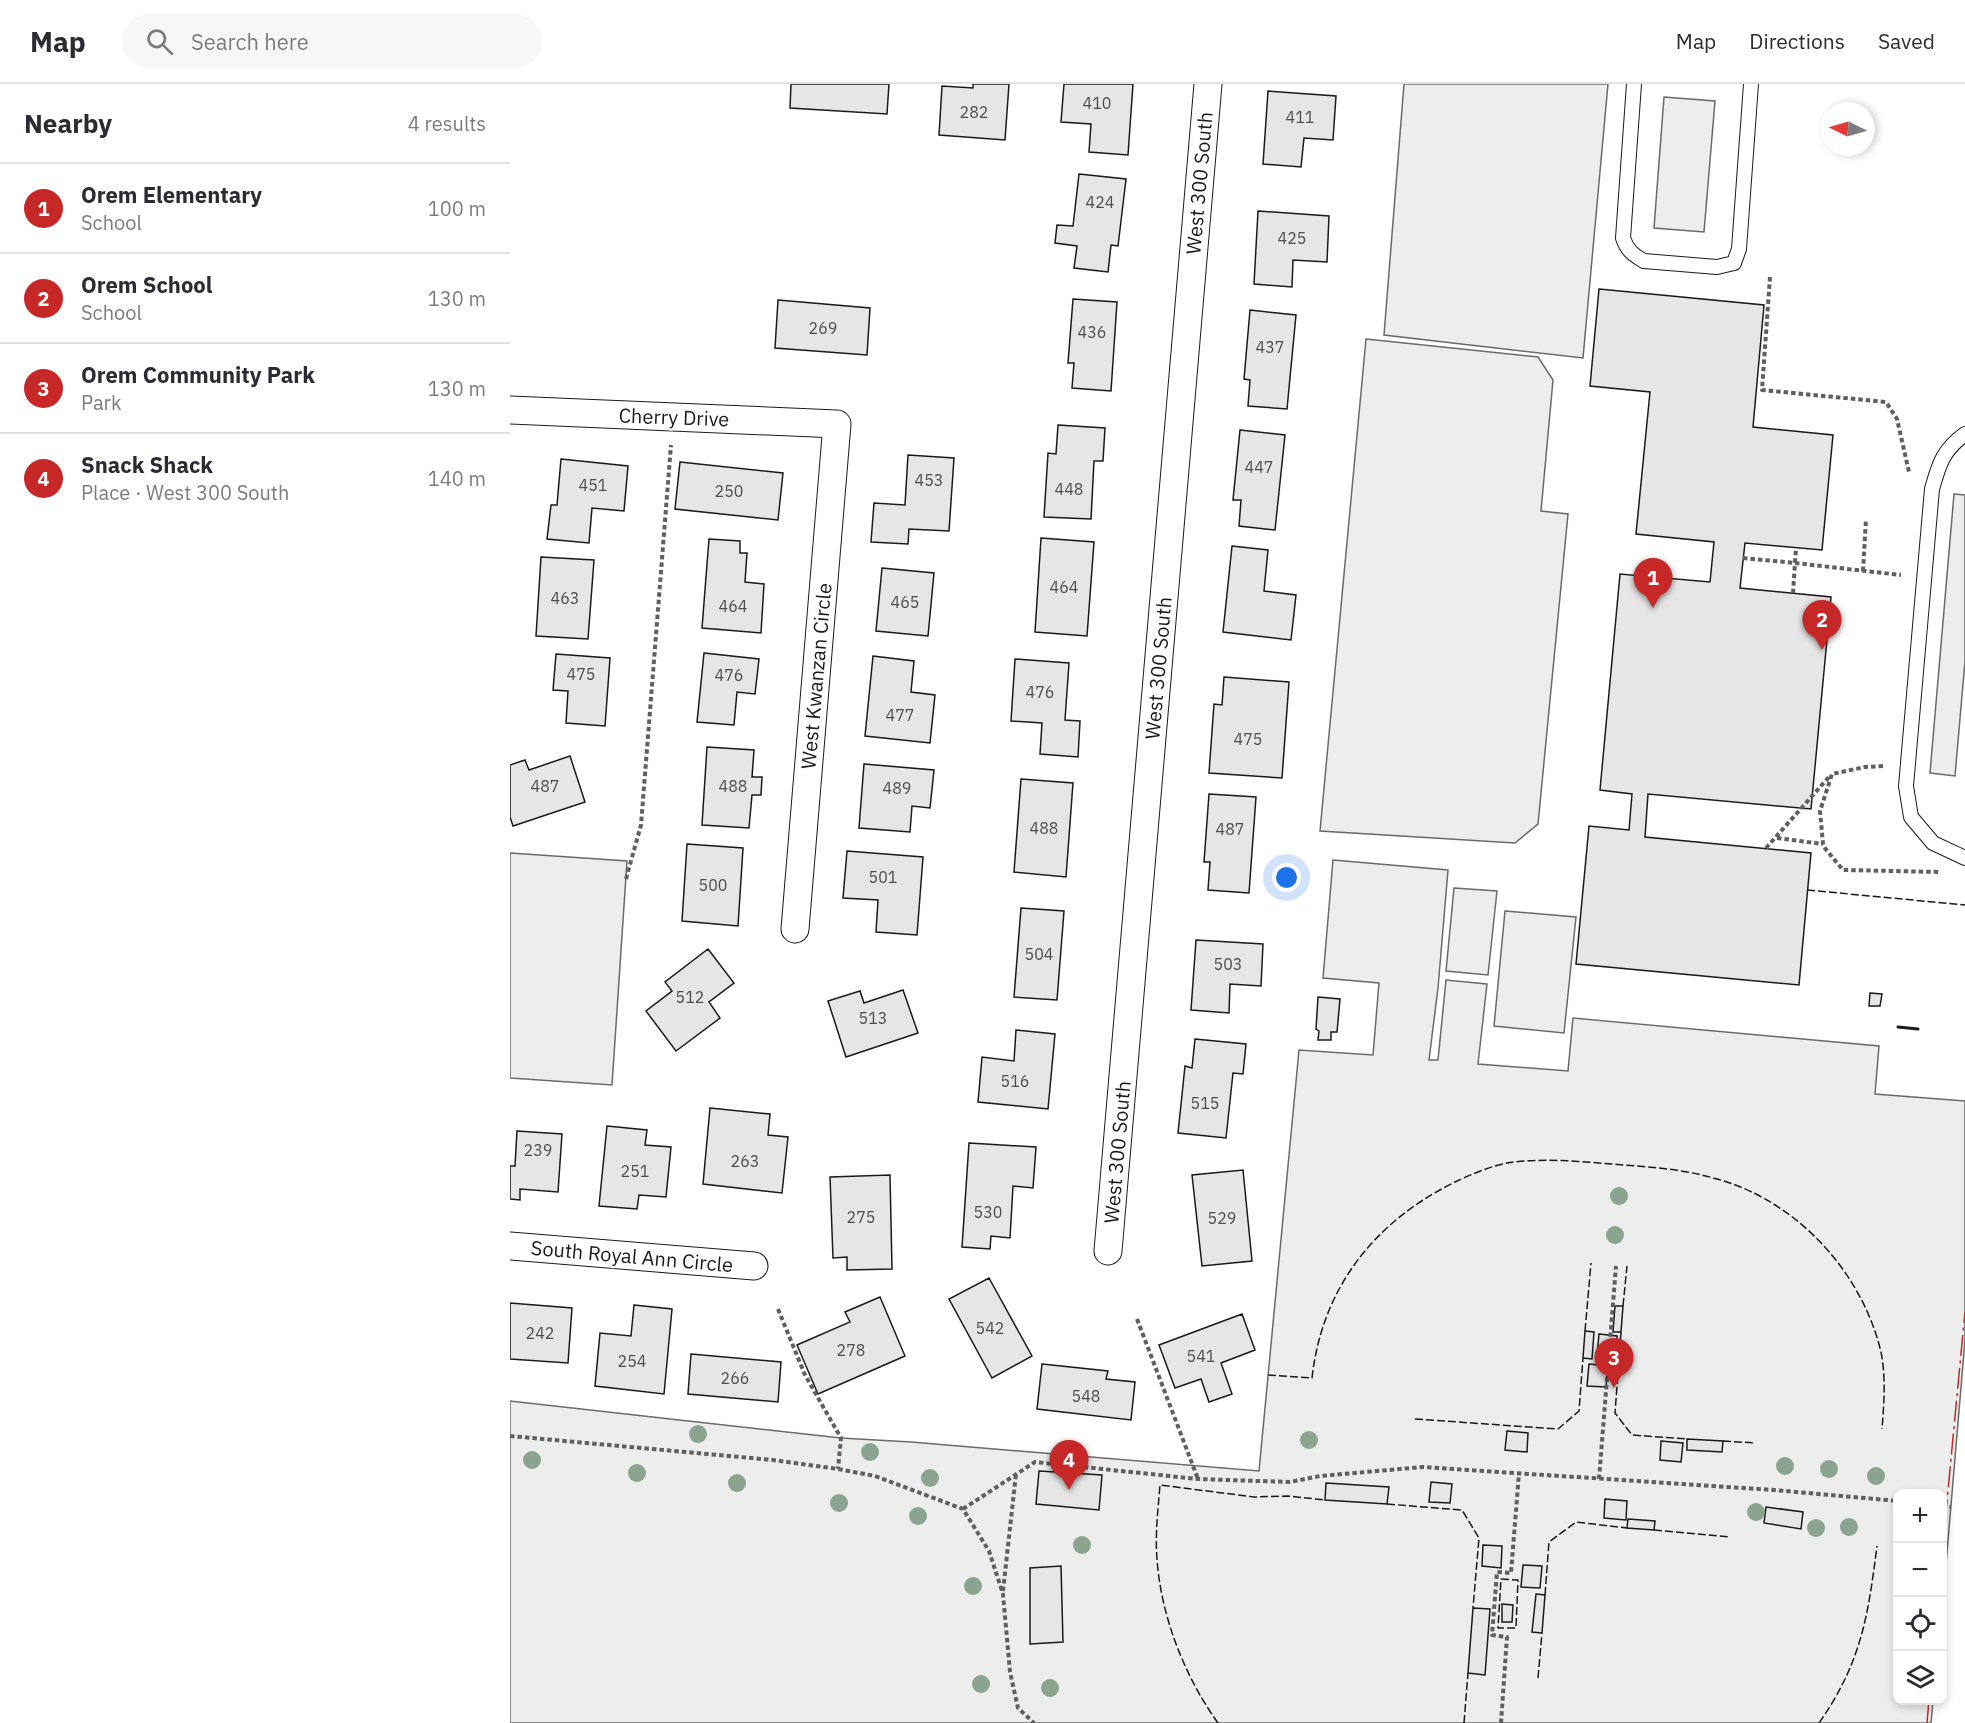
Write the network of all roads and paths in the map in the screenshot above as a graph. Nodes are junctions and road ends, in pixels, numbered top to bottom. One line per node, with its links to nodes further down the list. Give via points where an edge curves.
1 (1208, 84): 27 (street, West 300 South)
2 (1634, 84): 3 (lane, via 1623,238 1626,248 1644,261 1717,267 1734,262 1739,249)
3 (1751, 84)
4 (1770, 277): 9 (path, via 1762,390 1886,402 1897,419)
5 (511, 416): 6 (street, Cherry Drive)
6 (673, 417): 7 (street, Cherry Drive); 24 (path, via 641,825)
7 (837, 424): 25 (street, West Kwanzan Circle)
8 (1965, 434): 22 (lane, via 1952,443 1939,463 1932,489 1906,786 1911,817 1933,843)
9 (1909, 472)
10 (1866, 519): 14 (path)
11 (1796, 548): 13 (path)
12 (1743, 558): 13 (path)
13 (1795, 563): 14 (path); 16 (path)
14 (1863, 571): 15 (path)
15 (1901, 575)
16 (1793, 593)
17 (1883, 766): 18 (path)
18 (1832, 774): 19 (path); 20 (path, via 1820,811)
19 (1776, 838): 20 (path); 21 (path)
20 (1823, 844): 23 (path, via 1843,870)
21 (1766, 848)
22 (1965, 858)
23 (1941, 872)
24 (626, 879)
25 (795, 929)
26 (510, 1246): 28 (street, South Royal Ann Circle)
27 (1108, 1251)
28 (754, 1266)
29 (1616, 1266): 37 (path)
30 (778, 1309): 33 (path, via 805,1375 841,1438)
31 (1137, 1319): 36 (path)
32 (510, 1436): 33 (path)
33 (838, 1469): 41 (path, via 875,1476)
34 (1519, 1472): 36 (path, via 1423,1467 1290,1482); 37 (path); 44 (path, via 1511,1573 1497,1572 1492,1635 1507,1637)
35 (1016, 1474): 36 (path, via 1035,1462); 41 (path); 42 (path)
36 (1198, 1479)
37 (1599, 1479): 38 (path)
38 (1893, 1502)
39 (1947, 1507): 40 (path)
40 (1951, 1507)
41 (963, 1509): 42 (path, via 989,1551)
42 (1003, 1594): 43 (path, via 1010,1672 1018,1708)
43 (1034, 1723)
44 (1501, 1723)

